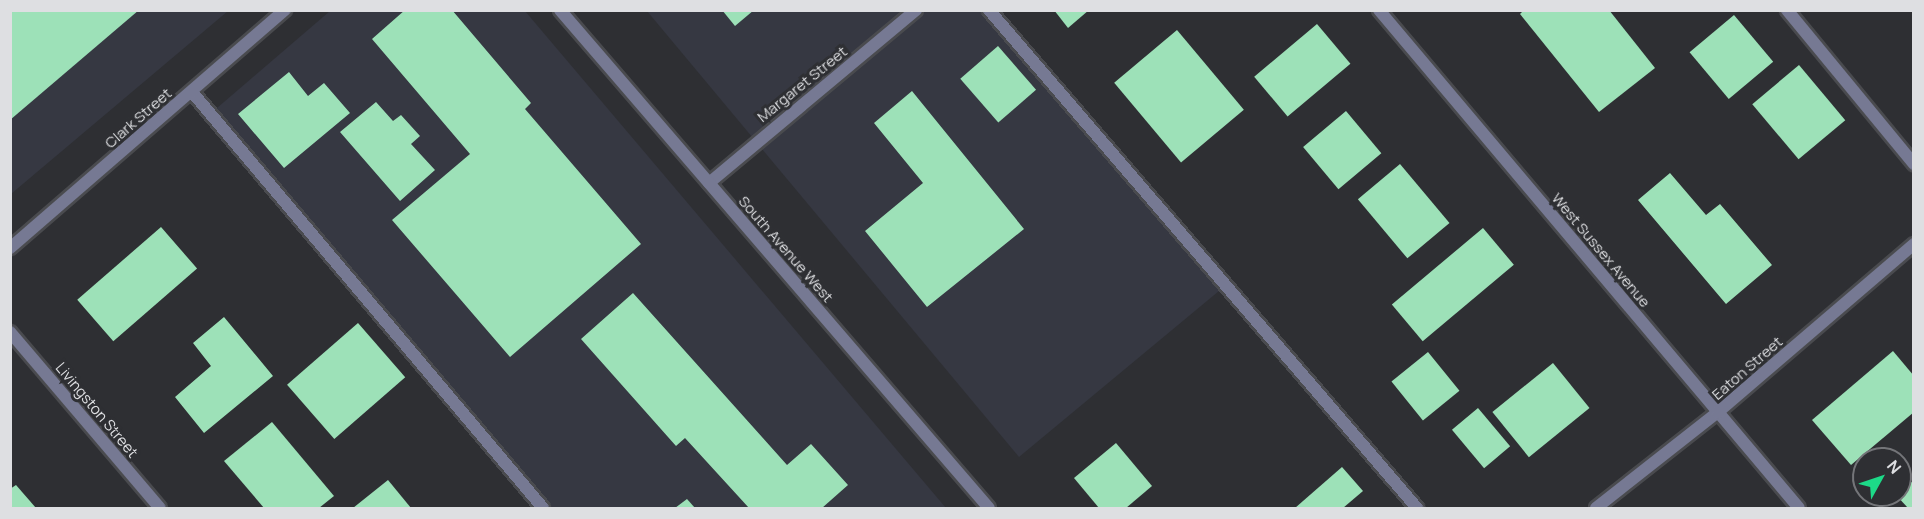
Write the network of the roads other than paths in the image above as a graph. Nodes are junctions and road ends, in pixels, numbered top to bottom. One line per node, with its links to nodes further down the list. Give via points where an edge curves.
1 (285, 10): 7 (street, Clark Street)
2 (560, 10): 9 (street, South Avenue West)
3 (916, 10): 9 (street, Margaret Street)
4 (989, 10): 17 (street)
5 (1379, 10): 13 (street, West Sussex Avenue)
6 (1787, 10): 8 (street)
7 (192, 92): 11 (street, Clark Street); 15 (street)
8 (1914, 164)
9 (709, 183): 16 (street, South Avenue West)
10 (1914, 244): 13 (street, Eaton Street)
11 (10, 248)
12 (10, 332): 14 (street, Livingston Street)
13 (1718, 412): 18 (street, Eaton Street); 19 (street, West Sussex Avenue)
14 (160, 508)
15 (543, 508)
16 (988, 508)
17 (1417, 508)
18 (1596, 508)
19 (1799, 508)

